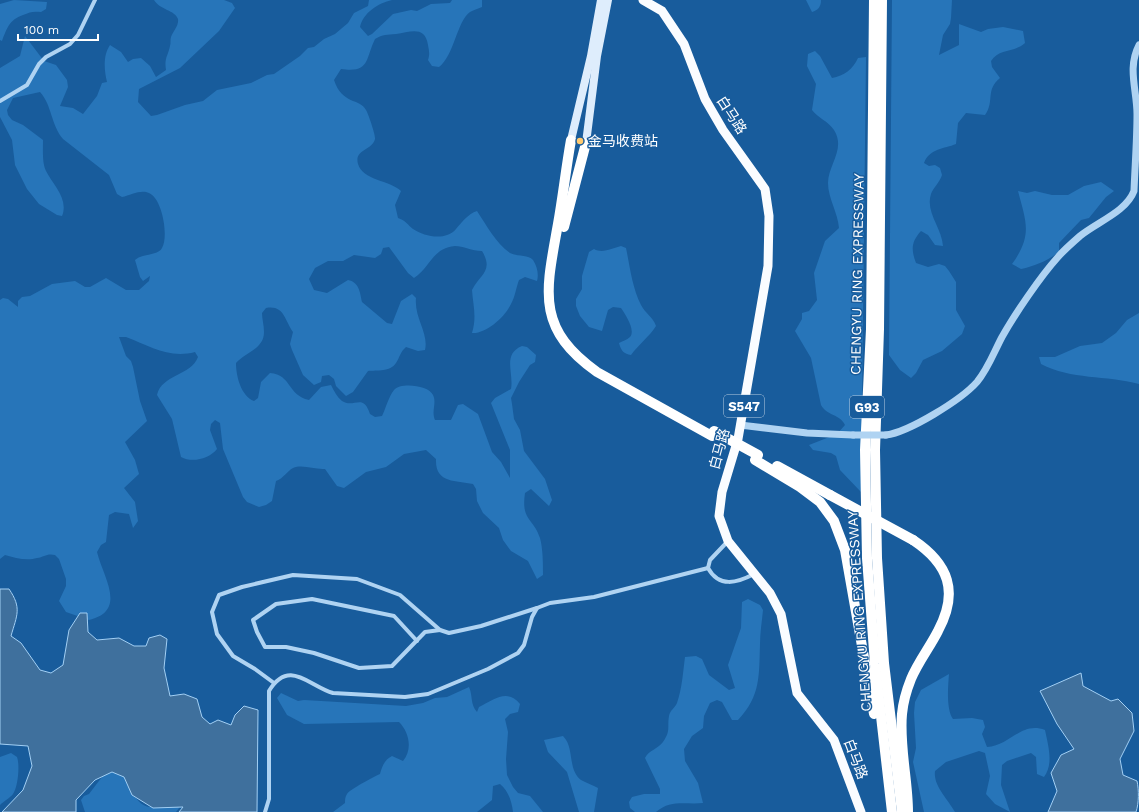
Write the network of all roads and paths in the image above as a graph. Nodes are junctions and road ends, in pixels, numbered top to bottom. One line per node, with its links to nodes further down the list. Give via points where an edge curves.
1 (95, 0): 8 (street, via 78,35 70,44 46,57 27,85)
2 (601, 0): 9 (main road)
3 (608, 0): 10 (main road, via 597,56)
4 (644, 0): 11 (main road, 白马路 / S547, via 662,11 684,44 705,99 722,130 765,189 769,216 768,266)
5 (874, 0): 23 (highway, CHENGYU RING EXPRESSWAY / G93, via 871,328 865,450 867,551 876,671)
6 (882, 0): 24 (highway, CHENGYU RING EXPRESSWAY / G93, via 879,329 875,450 877,558 884,663)
7 (1139, 45): 11 (street, bridge, via 1132,70 1137,112 1134,191 1131,200 1080,236 1057,258 1003,336 976,382 932,415 886,435 807,433)
8 (0, 101)
9 (571, 140): 12 (highway, via 548,284 549,310 556,328 566,345 580,360 597,372)
10 (586, 143): 12 (highway, via 556,264 554,308 561,326 584,356 600,368)
11 (740, 425): 14 (main road, 白马路 / S547, via 722,492 719,516)
12 (713, 433): 13 (highway, bridge)
13 (756, 458): 23 (highway, via 820,502 834,521 845,550); 25 (highway, bridge, via 913,540 929,551 942,569 949,585 949,606 911,679 902,714)
14 (728, 541): 15 (street, via 710,560); 16 (main road, 白马路 / S547)
15 (708, 568): 16 (street, via 712,575 731,583); 17 (street, via 594,597 550,603)
16 (755, 574): 22 (main road, 白马路 / S547, via 770,593 781,614 797,693 834,740)
17 (538, 608): 18 (street, via 482,626 449,633); 20 (street, via 532,617 524,645 518,653 488,669 428,694 405,697 334,693 291,675)
18 (440, 630): 19 (street, via 425,632); 20 (street, via 400,595 358,579 293,575 219,595 212,612 217,634 233,656 255,668)
19 (417, 641): 19 (street, via 392,666 360,668 300,650 265,646 253,620 276,604 312,599 394,616)
20 (274, 683): 21 (street, via 269,691 269,799)
21 (265, 812)
22 (861, 812)
23 (892, 812)
24 (902, 812)
25 (908, 812)

